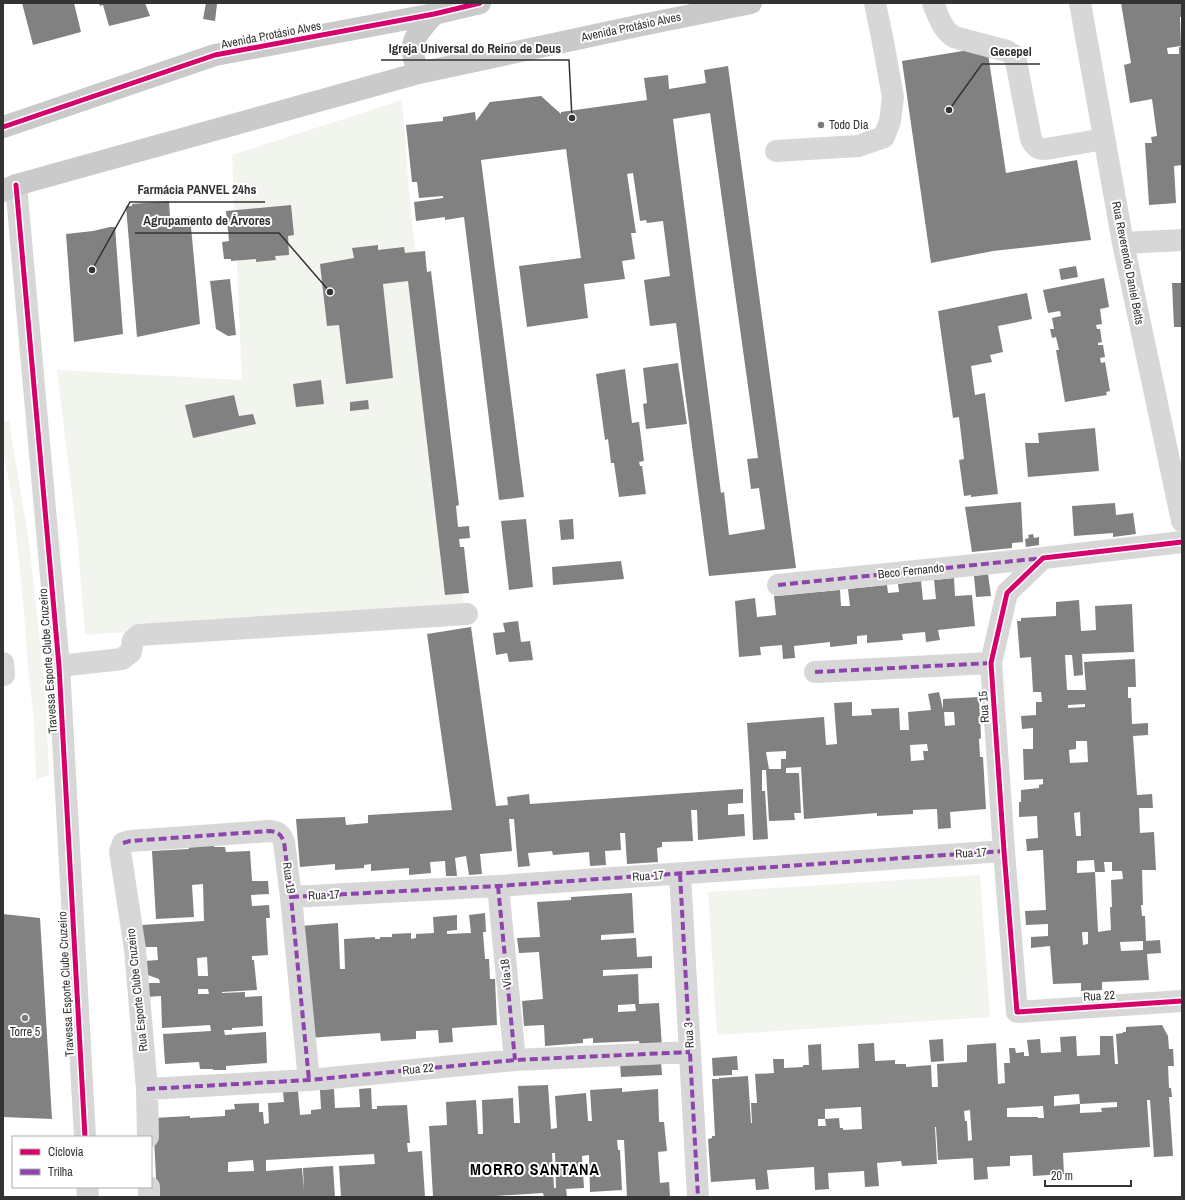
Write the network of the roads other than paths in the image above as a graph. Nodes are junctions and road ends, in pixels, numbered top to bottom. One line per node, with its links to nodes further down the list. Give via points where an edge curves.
1 (480, 3): 6 (main road, Avenida Protásio Alves)
2 (751, 3): 7 (main road, Avenida Protásio Alves)
3 (875, 3): 10 (street, via 893,97 890,121 884,137 858,146)
4 (933, 3): 9 (street, via 949,34 1007,51 1015,56 1031,140 1039,149)
5 (1080, 3): 9 (street, Rua Reverendo Daniel Betts)
6 (434, 14): 7 (main road, via 417,33 412,48); 8 (main road, Avenida Protásio Alves, via 215,55)
7 (419, 73): 11 (main road, Avenida Protásio Alves)
8 (3, 127)
9 (1104, 138): 13 (street, Rua Reverendo Daniel Betts)
10 (776, 151)
11 (9, 188): 20 (street, Travessa Esporte Clube Cruzeiro)
12 (1182, 240): 13 (street)
13 (1123, 243): 14 (street, Rua Reverendo Daniel Betts)
14 (1182, 521)
15 (1182, 542): 16 (street)
16 (1043, 558): 17 (street, Beco Fernando); 19 (street, Rua 15, via 1007,593)
17 (778, 585)
18 (467, 614): 20 (street, via 139,635 133,640 130,652 122,659)
19 (991, 663): 21 (street); 23 (street, Rua 15)
20 (59, 666): 33 (street, Travessa Esporte Clube Cruzeiro)
21 (815, 672)
22 (123, 843): 26 (street, Rua 19, via 277,832 284,842); 32 (street, Rua Esporte Clube Cruzeiro, via 120,852 135,949)
23 (1004, 851): 24 (street, Rua 17); 28 (street, Rua 15)
24 (680, 874): 25 (street, Rua 17); 29 (street, Rua 3)
25 (498, 886): 26 (street, Rua 17); 30 (street, Via 18)
26 (291, 897): 31 (street, Rua 19)
27 (1182, 1001): 28 (street, Rua 22)
28 (1016, 1012)
29 (690, 1052): 30 (street, Rua 22); 35 (street, Rua 3)
30 (515, 1060): 31 (street, Rua 22)
31 (309, 1080): 32 (street, Rua 22)
32 (147, 1088): 34 (street, Rua Esporte Clube Cruzeiro)
33 (85, 1136)
34 (148, 1136)
35 (698, 1197)

